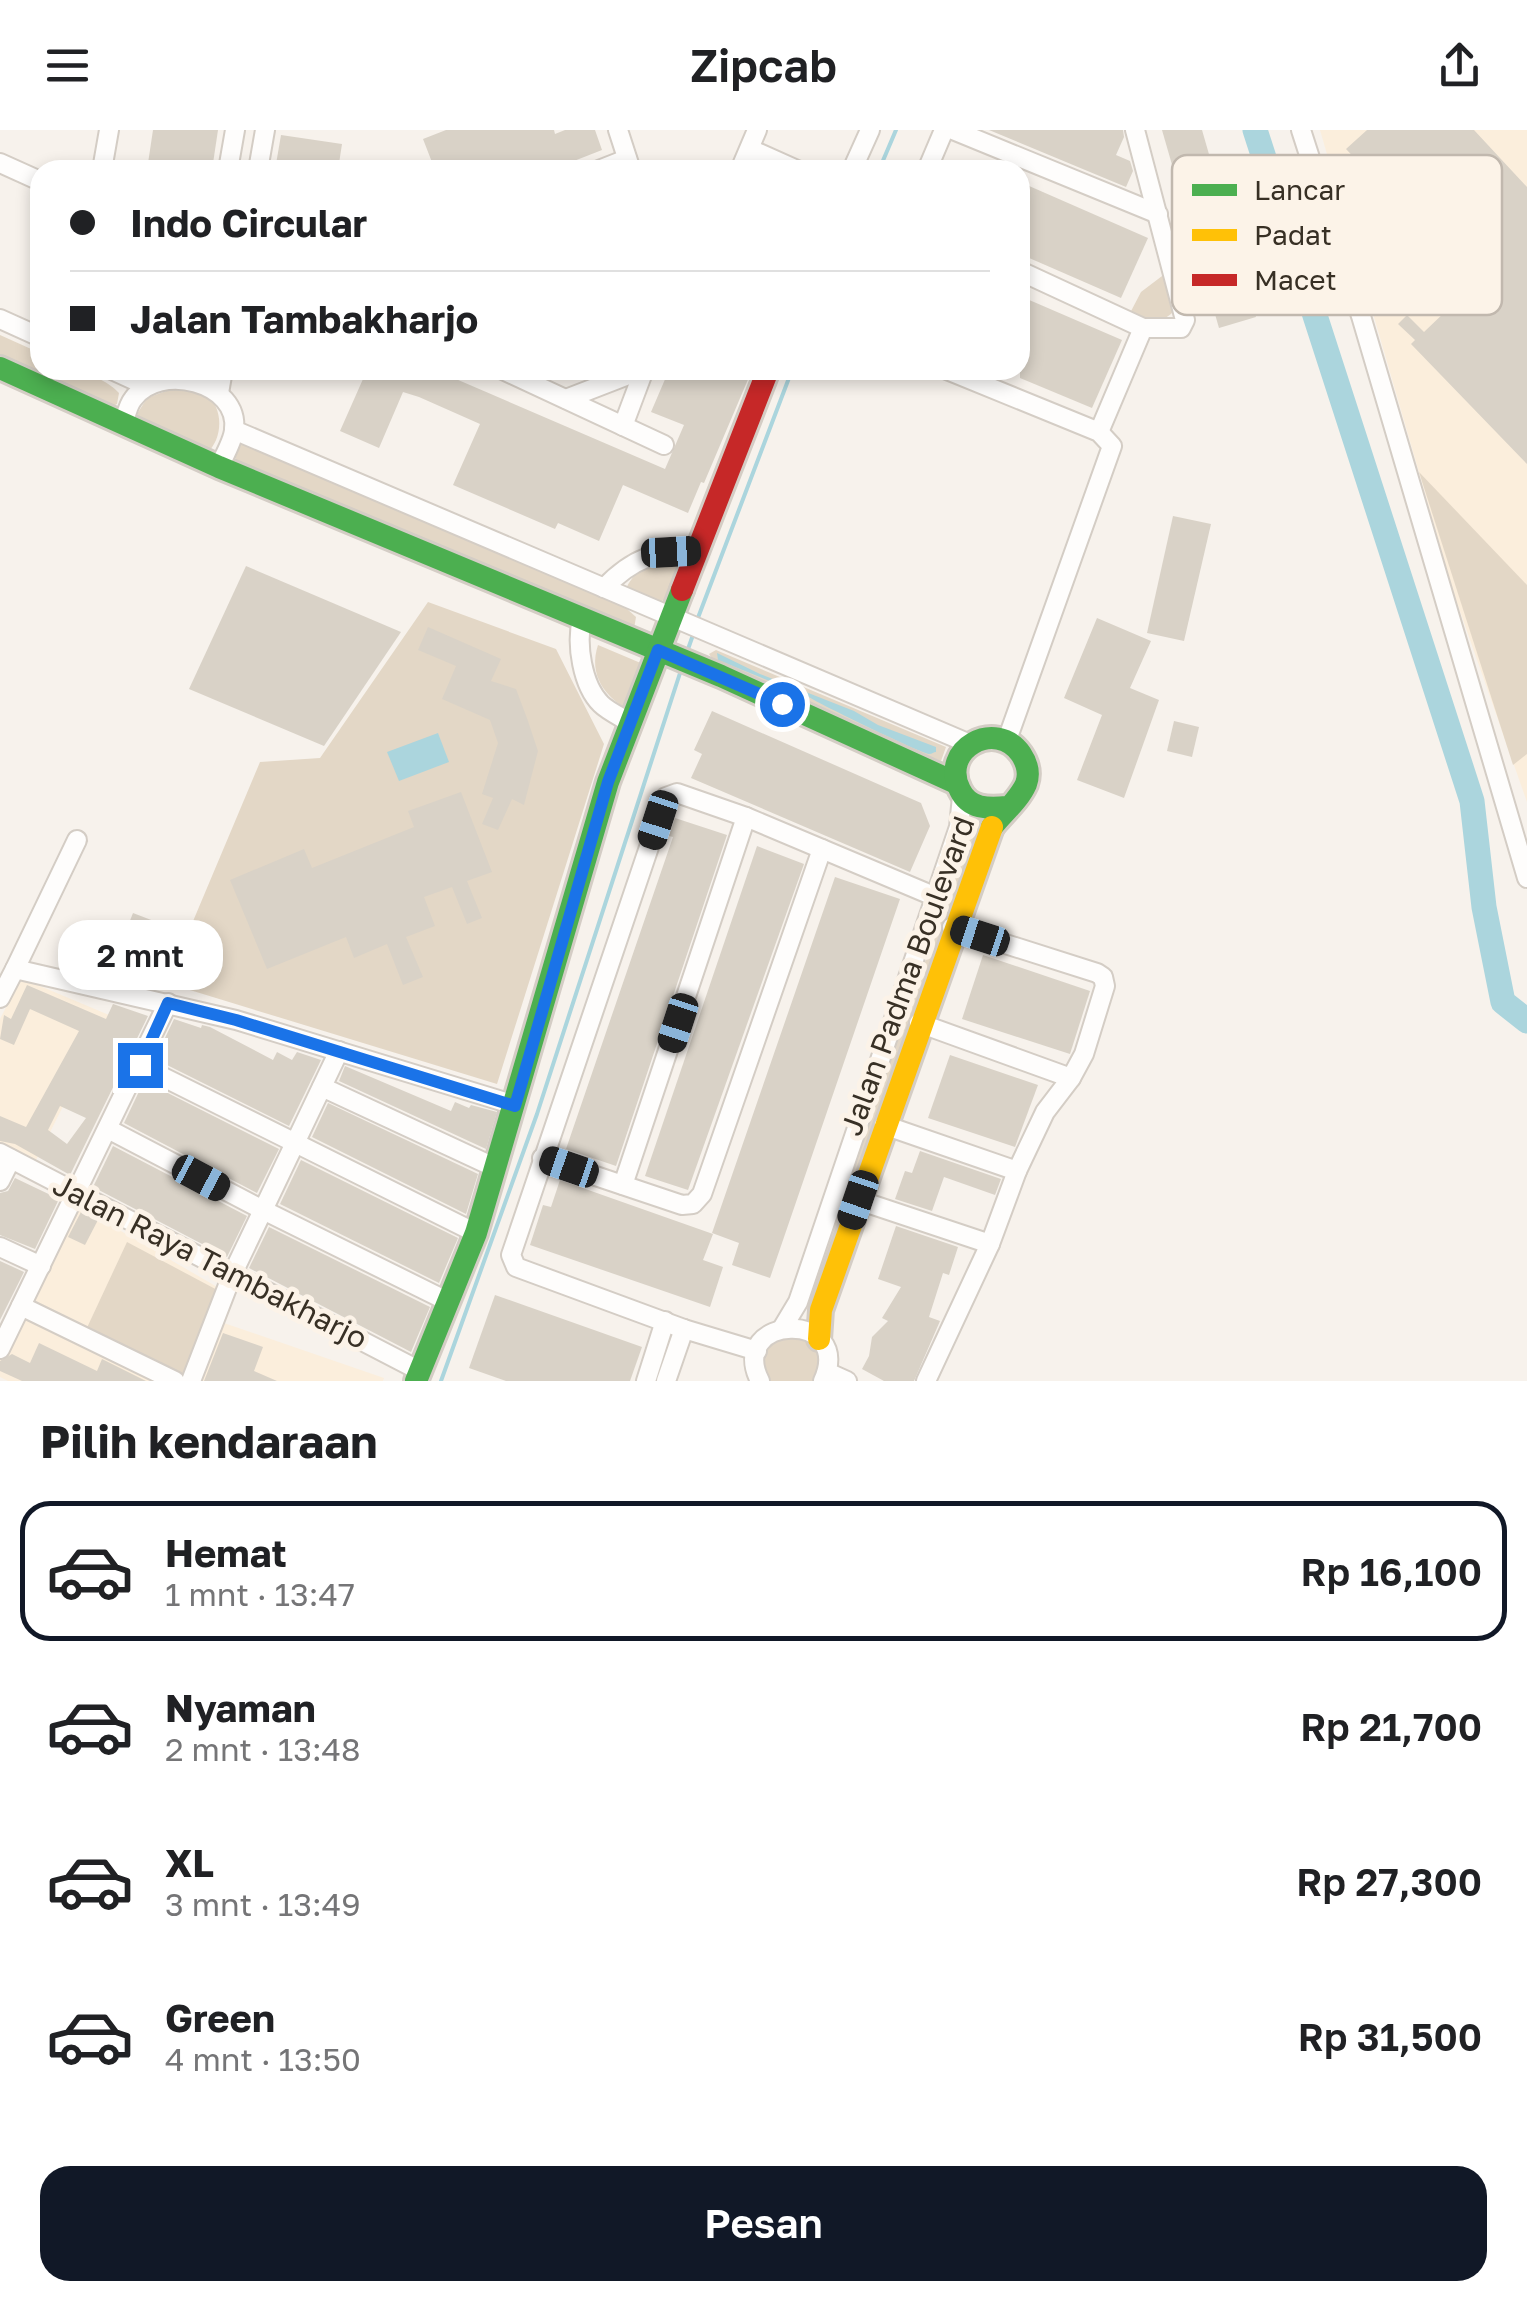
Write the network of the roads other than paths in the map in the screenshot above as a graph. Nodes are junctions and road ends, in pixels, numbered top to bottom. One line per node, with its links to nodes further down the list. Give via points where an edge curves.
1 (109, 130): 12 (street)
2 (235, 130): 13 (street)
3 (265, 130): 14 (street)
4 (618, 130): 15 (street)
5 (870, 130): 17 (street)
6 (944, 130): 18 (street)
7 (954, 130): 19 (street)
8 (1135, 130): 23 (street)
9 (1301, 130): 11 (street)
10 (751, 149): 16 (street)
11 (1309, 155)
12 (104, 160)
13 (230, 160)
14 (260, 160)
15 (627, 160)
16 (775, 160)
17 (856, 160)
18 (931, 160)
19 (1027, 160)
20 (1030, 161): 23 (street)
21 (0, 163): 22 (street)
22 (30, 176)
23 (1158, 214): 24 (street)
24 (1172, 269)
25 (1030, 276): 29 (street)
26 (1184, 315): 29 (street, via 1181,328)
27 (1360, 315): 63 (street)
28 (0, 320): 30 (street)
29 (1143, 328): 47 (street)
30 (30, 334)
31 (0, 368): 44 (street)
32 (134, 380): 41 (street)
33 (163, 380): 41 (street)
34 (198, 380): 42 (street)
35 (221, 380): 42 (street)
36 (525, 380): 43 (street)
37 (616, 380): 43 (street)
38 (639, 380): 45 (street)
39 (764, 380): 50 (street)
40 (971, 380): 47 (street)
41 (147, 386): 44 (street, via 132,400)
42 (219, 393): 46 (street, via 231,408)
43 (566, 399): 45 (street)
44 (124, 422): 49 (street)
45 (623, 426): 48 (street)
46 (234, 430): 49 (street); 51 (street)
47 (1100, 432): 56 (street, via 1112,454)
48 (664, 445)
49 (219, 467): 53 (street)
50 (695, 550): 51 (street, via 646,556); 52 (street)
51 (604, 588): 52 (street)
52 (673, 617): 54 (street); 57 (street)
53 (582, 619): 54 (street); 55 (street, via 583,668 600,704)
54 (659, 651): 55 (street); 58 (street, Jalan Padma Boulevard)
55 (629, 722): 74 (street)
56 (1006, 740): 57 (street); 59 (street, via 1024,756 1028,779)
57 (970, 744): 58 (street, via 957,761)
58 (959, 789): 59 (street, via 982,809); 64 (street, Jalan Padma Boulevard, via 959,827)
59 (1007, 807): 65 (street, Jalan Padma Boulevard, via 987,834)
60 (746, 817): 62 (street); 79 (street, via 677,793 666,797); 83 (street)
61 (77, 840): 66 (street)
62 (822, 849): 64 (street); 83 (street, via 702,1194 682,1204)
63 (1527, 878)
64 (936, 897): 96 (street, Jalan Padma Boulevard, via 798,1302)
65 (952, 927): 69 (street, Jalan Padma Boulevard); 72 (street, via 1103,978)
66 (15, 969): 67 (street); 68 (street)
67 (0, 998)
68 (168, 1003): 70 (street); 71 (street)
69 (919, 1023): 72 (street); 75 (street, Jalan Padma Boulevard)
70 (339, 1052): 73 (street); 74 (street)
71 (140, 1065): 76 (street); 77 (street)
72 (1072, 1078): 81 (street, via 1044,1112)
73 (322, 1087): 77 (street); 80 (street)
74 (515, 1106): 80 (street)
75 (884, 1124): 81 (street); 85 (street, Jalan Padma Boulevard)
76 (108, 1129): 84 (street); 86 (street)
77 (295, 1143): 86 (street); 87 (street)
78 (5, 1156): 82 (street); 84 (street, Jalan Raya Tambakharjo)
79 (542, 1158): 83 (street); 94 (street, via 511,1254 516,1267)
80 (496, 1168): 87 (street)
81 (1017, 1171): 88 (street)
82 (0, 1181)
83 (623, 1185)
84 (77, 1193): 90 (street); 91 (street, Jalan Raya Tambakharjo)
85 (858, 1200): 88 (street); 97 (street, Jalan Padma Boulevard, via 821,1310)
86 (262, 1210): 91 (street); 92 (street)
87 (476, 1233): 92 (street)
88 (990, 1244): 108 (street)
89 (0, 1247): 90 (street)
90 (41, 1266): 93 (street)
91 (232, 1274): 100 (street, Jalan Raya Tambakharjo); 105 (street)
92 (447, 1301): 100 (street)
93 (21, 1306): 98 (street); 104 (street)
94 (665, 1322): 95 (street); 102 (street)
95 (684, 1328): 99 (street); 103 (street)
96 (783, 1328): 97 (street); 99 (street)
97 (820, 1340): 101 (street, via 828,1360)
98 (0, 1349)
99 (757, 1350): 106 (street)
100 (418, 1376)
101 (825, 1376): 107 (street)
102 (647, 1377): 103 (street)
103 (667, 1380)
104 (174, 1381)
105 (190, 1381)
106 (760, 1381)
107 (847, 1381)
108 (926, 1381)

